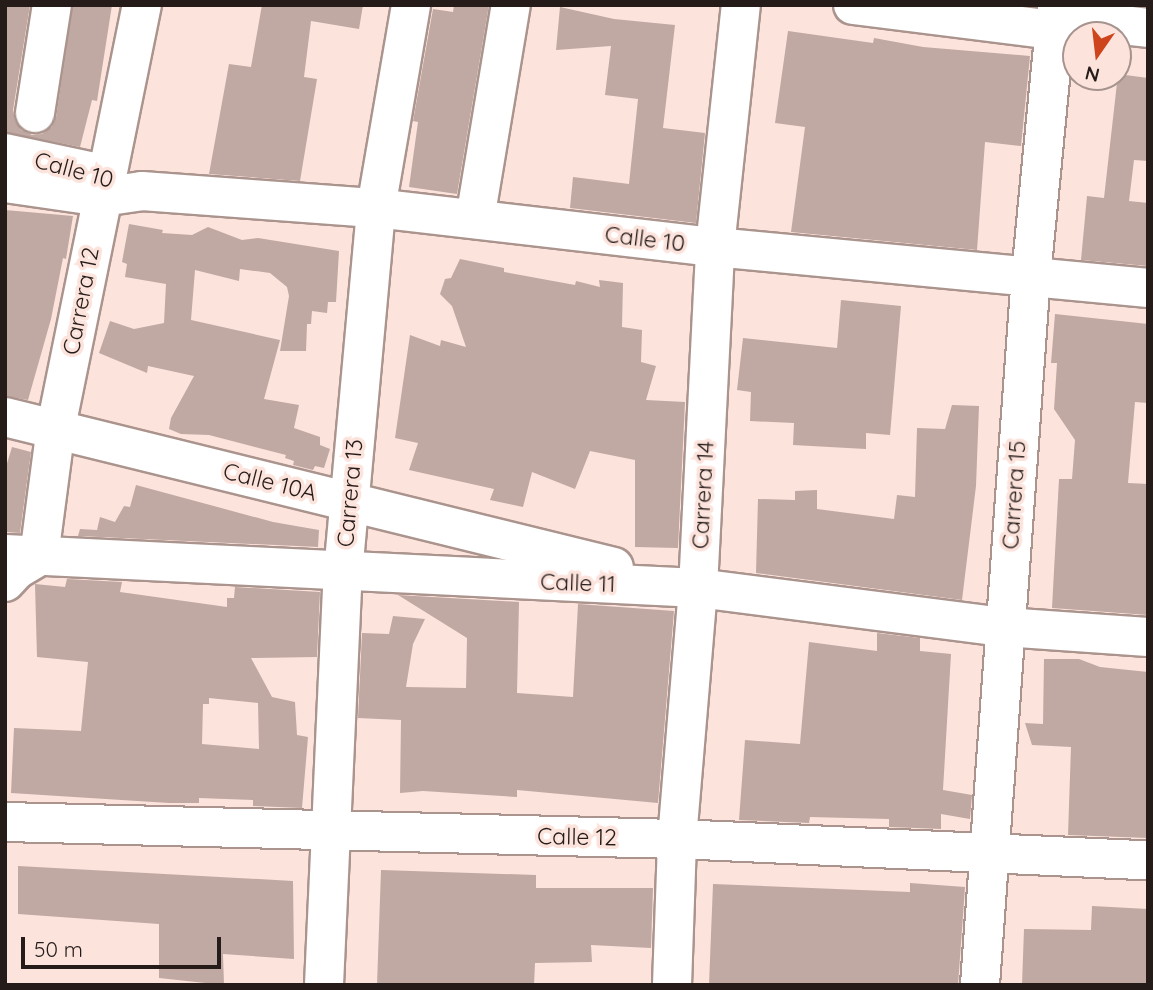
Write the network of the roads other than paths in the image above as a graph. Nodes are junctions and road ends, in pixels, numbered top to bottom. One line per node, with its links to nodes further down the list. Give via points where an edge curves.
1 (52, 5): 9 (street)
2 (142, 5): 12 (street, Carrera 12)
3 (411, 5): 13 (street, Carrera 13)
4 (511, 5): 14 (street)
5 (741, 5): 15 (street, Carrera 14)
6 (853, 5): 7 (street)
7 (1060, 14): 8 (street); 16 (street, Carrera 15)
8 (1148, 27)
9 (35, 113)
10 (5, 153): 12 (street, Calle 10)
11 (5, 183): 12 (street)
12 (104, 186): 13 (street, Calle 10); 19 (street, Carrera 12)
13 (376, 208): 14 (street, Calle 10); 20 (street, Carrera 13)
14 (475, 219): 15 (street, Calle 10)
15 (715, 247): 16 (street, Calle 10); 24 (street, Carrera 14)
16 (1031, 276): 17 (street, Calle 10); 25 (street, Carrera 15)
17 (1148, 288)
18 (5, 417): 19 (street, Calle 10A)
19 (56, 427): 20 (street, Calle 10A); 21 (street, Carrera 12)
20 (349, 503): 22 (street, Carrera 13); 24 (street, Calle 10A)
21 (22, 555): 22 (street, Calle 11); 23 (street)
22 (343, 573): 24 (street, Calle 11); 28 (street, Carrera 13)
23 (5, 582)
24 (698, 588): 25 (street, Calle 11); 29 (street, Carrera 14)
25 (1004, 627): 26 (street, Calle 11); 30 (street, Carrera 15)
26 (1148, 637)
27 (5, 822): 28 (street, Calle 12)
28 (331, 832): 29 (street, Calle 12); 32 (street, Carrera 13)
29 (677, 839): 30 (street, Calle 12); 33 (street, Carrera 14)
30 (990, 852): 31 (street, Calle 12); 34 (street, Carrera 15)
31 (1148, 860)
32 (324, 985)
33 (672, 985)
34 (980, 985)

